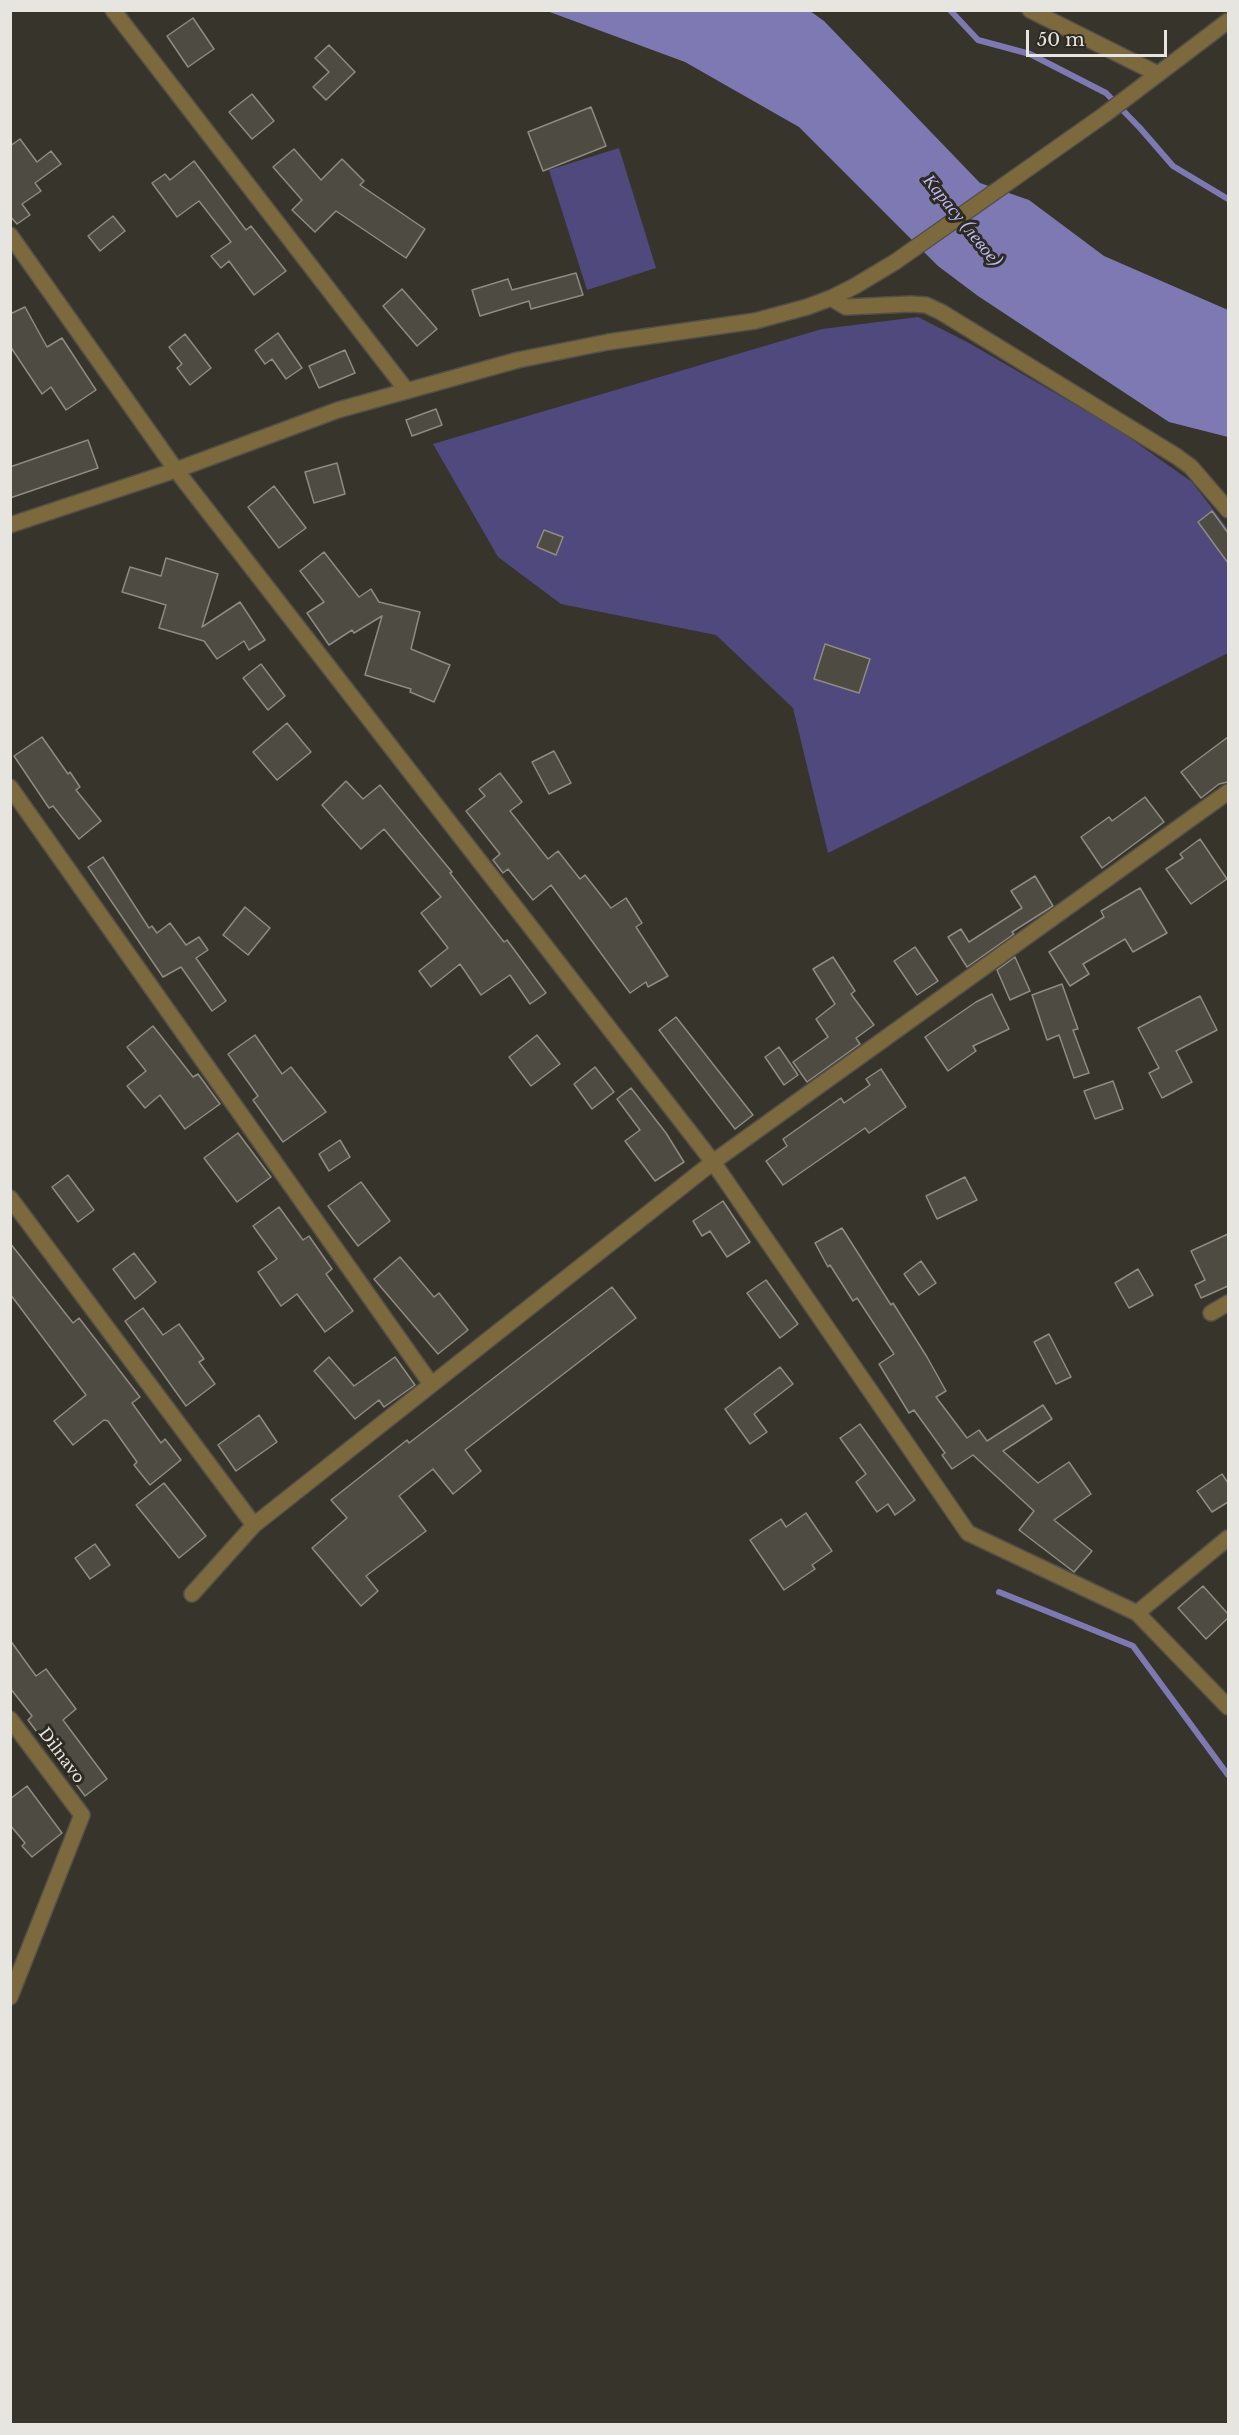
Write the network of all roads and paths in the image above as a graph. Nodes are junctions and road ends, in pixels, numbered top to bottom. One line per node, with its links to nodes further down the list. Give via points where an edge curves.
1 (113, 10): 7 (street)
2 (1030, 10): 4 (street)
3 (1228, 21): 4 (street)
4 (1158, 74): 6 (street, via 895,261)
5 (10, 235): 8 (street)
6 (831, 298): 7 (street, via 755,321 608,342 518,360); 9 (street, via 846,307 910,304 926,305 941,312 1176,456 1191,467)
7 (407, 391): 8 (street, via 338,411)
8 (176, 470): 10 (street); 13 (street)
9 (1228, 510)
10 (10, 525)
11 (10, 787): 17 (street)
12 (1228, 792): 13 (street)
13 (714, 1162): 17 (street); 21 (street, via 968,1533)
14 (10, 1198): 18 (street)
15 (1228, 1303): 16 (street)
16 (1211, 1313)
17 (431, 1384): 18 (street)
18 (254, 1525): 20 (street)
19 (1228, 1538): 21 (street)
20 (192, 1594)
21 (1137, 1613): 22 (street)
22 (1228, 1707)
23 (10, 1719): 24 (street, Dilnavo, via 82,1815)
24 (10, 1997)

